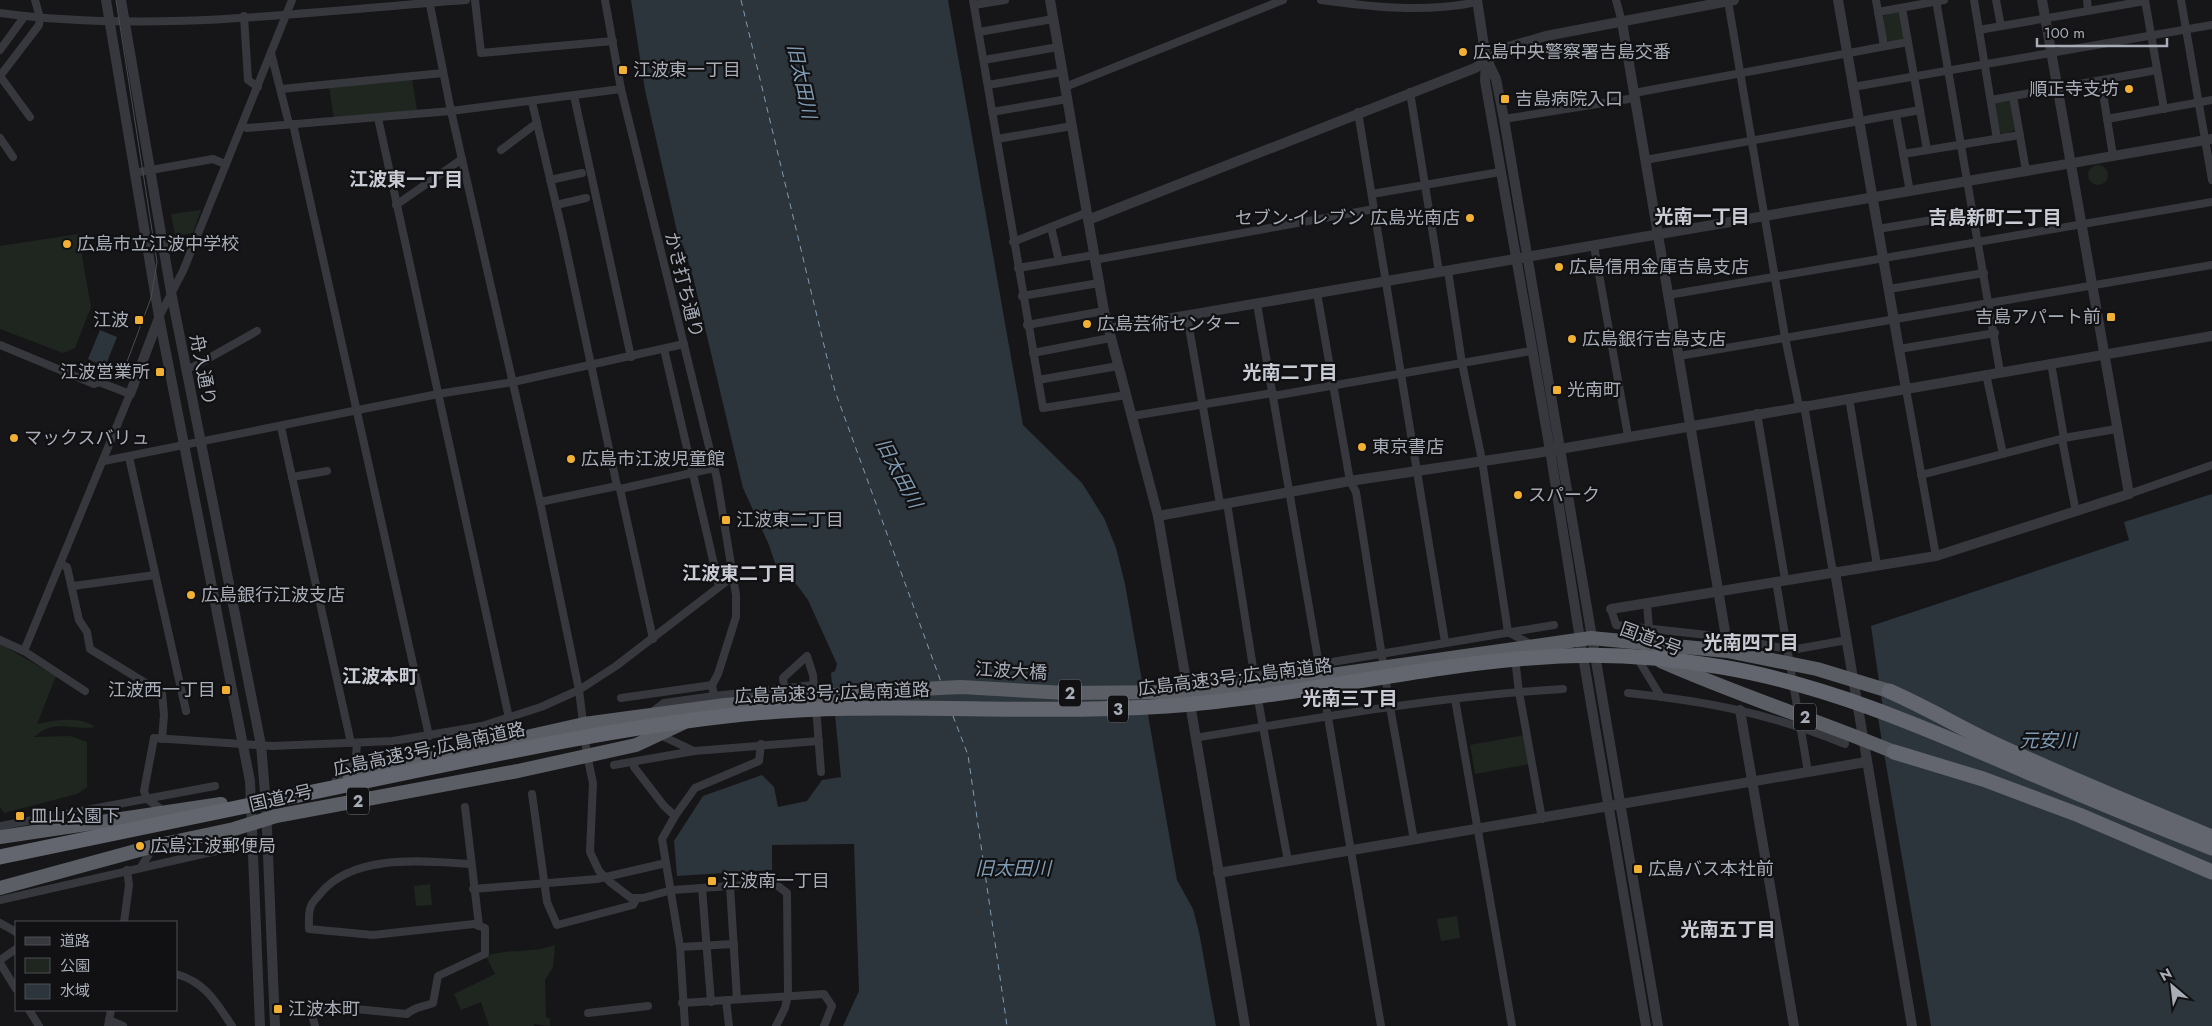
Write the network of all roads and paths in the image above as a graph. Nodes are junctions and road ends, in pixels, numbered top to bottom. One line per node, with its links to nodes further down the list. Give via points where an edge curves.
1 (35, 0): 34 (street)
2 (106, 0): 37 (street, 舟入通り)
3 (121, 0): 38 (street, 舟入通り)
4 (292, 0): 31 (street)
5 (466, 0): 20 (street)
6 (475, 0): 46 (street, via 481,54)
7 (605, 0): 46 (street, かき打ち通り)
8 (1004, 0): 25 (street)
9 (1050, 0): 36 (street)
10 (1321, 0): 22 (street, via 1372,7 1429,9)
11 (1616, 0): 39 (street)
12 (1838, 0): 53 (street)
13 (1876, 0): 29 (street)
14 (1939, 0): 27 (street); 57 (street)
15 (1974, 0): 43 (street)
16 (1996, 0): 41 (street)
17 (2042, 0): 35 (street)
18 (2087, 0): 28 (street)
19 (2181, 0): 42 (street)
20 (430, 1): 26 (street); 60 (street)
21 (1279, 1): 68 (street)
22 (1477, 1): 54 (street)
23 (1731, 1): 39 (street); 61 (street)
24 (2145, 1): 28 (street); 45 (street)
25 (974, 3): 44 (street)
26 (360, 4): 31 (street)
27 (1902, 8): 29 (street); 47 (street)
28 (2088, 11): 35 (street)
29 (1878, 12): 48 (street)
30 (0, 13): 33 (street)
31 (287, 14): 32 (street); 52 (street)
32 (244, 16): 38 (street); 66 (street, via 248,80)
33 (24, 17): 34 (street); 50 (street)
34 (40, 18): 37 (street); 62 (street, via 39,25)
35 (2045, 18): 41 (street); 51 (street)
36 (1054, 19): 44 (street); 49 (street)
37 (109, 22): 38 (street); 116 (street, 舟入通り)
38 (125, 22): 112 (street, 舟入通り)
39 (1622, 22): 54 (street, via 1546,36 1508,47); 73 (street)
40 (2212, 24): 42 (street)
41 (2001, 26): 43 (street)
42 (2186, 29): 45 (street); 80 (street)
43 (1979, 30): 56 (street)
44 (979, 32): 55 (street)
45 (2151, 35): 51 (street); 58 (street)
46 (613, 41): 71 (street, かき打ち通り)
47 (1908, 42): 48 (street); 63 (street)
48 (1884, 46): 53 (street)
49 (1058, 47): 55 (street); 59 (street)
50 (0, 50)
51 (2051, 52): 56 (street); 69 (street)
52 (271, 53): 66 (street); 70 (street)
53 (1848, 53): 61 (street); 67 (street)
54 (1486, 59): 72 (street, via 1474,68); 90 (street, via 1496,79); 114 (street, via 1485,81)
55 (984, 60): 65 (street)
56 (1985, 64): 57 (street); 77 (street)
57 (1949, 70): 63 (street); 102 (street)
58 (2157, 70): 64 (street); 81 (street)
59 (1062, 72): 65 (street); 68 (street)
60 (443, 73): 70 (street); 83 (street)
61 (1740, 73): 73 (street); 101 (street)
62 (0, 76): 87 (street)
63 (1914, 76): 67 (street); 82 (street)
64 (2101, 81): 69 (street); 89 (street)
65 (988, 85): 84 (street)
66 (258, 87): 94 (street)
67 (1853, 87): 91 (street)
68 (1065, 88): 76 (street)
69 (2057, 88): 75 (street); 111 (street)
70 (281, 89): 93 (street)
71 (621, 89): 74 (street); 169 (street, かき打ち通り)
72 (1410, 92): 85 (street); 120 (street)
73 (1634, 95): 90 (street); 109 (street)
74 (574, 96): 79 (street); 177 (street)
75 (2013, 96): 77 (street); 96 (street)
76 (1067, 99): 84 (street); 95 (street)
77 (1991, 100): 99 (street)
78 (2212, 100): 80 (street)
79 (532, 102): 83 (street); 92 (street)
80 (2199, 102): 81 (street); 100 (street)
81 (2164, 109): 89 (street)
82 (1920, 110): 86 (street); 104 (street)
83 (451, 111): 88 (street); 108 (street)
84 (992, 112): 98 (street)
85 (1358, 112): 122 (street); 131 (street)
86 (1896, 115): 91 (street); 105 (street)
87 (30, 117)
88 (378, 118): 93 (street); 126 (street)
89 (2107, 119): 106 (street)
90 (1504, 120): 140 (street)
91 (1860, 121): 101 (street); 124 (street)
92 (537, 123): 103 (street); 117 (street)
93 (291, 124): 94 (street); 197 (street)
94 (242, 126): 110 (street)
95 (1072, 126): 98 (street); 131 (street)
96 (2020, 135): 99 (street); 113 (street)
97 (0, 138): 107 (street)
98 (997, 139): 136 (street)
99 (1997, 139): 102 (street)
100 (2209, 140): 106 (street); 118 (street)
101 (1752, 141): 109 (street); 130 (street)
102 (1962, 144): 104 (street); 119 (street)
103 (501, 150)
104 (1927, 150): 105 (street)
105 (1903, 154): 121 (street)
106 (2113, 156): 111 (street)
107 (13, 157)
108 (462, 159): 126 (street); 187 (street)
109 (1645, 160): 135 (street)
110 (225, 164): 112 (street, via 213,159); 153 (street, via 183,271)
111 (2070, 164): 113 (street); 132 (street)
112 (150, 170): 116 (street); 153 (street, 舟入通り)
113 (2026, 171): 119 (street)
114 (1500, 172): 120 (street); 142 (street)
115 (582, 173): 117 (street)
116 (134, 174): 161 (street, 舟入通り)
117 (550, 180): 127 (street)
118 (2212, 180)
119 (1968, 181): 121 (street); 129 (street)
120 (1424, 185): 122 (street); 146 (street)
121 (1910, 192): 124 (street)
122 (1372, 194): 128 (street)
123 (586, 198): 127 (street)
124 (1873, 198): 130 (street); 134 (street)
125 (2212, 202): 132 (street)
126 (396, 205): 191 (street)
127 (556, 206): 180 (street)
128 (1374, 209): 139 (street); 150 (street)
129 (1974, 213): 134 (street); 137 (street)
130 (1765, 216): 135 (street); 148 (street)
131 (1087, 217): 133 (street); 139 (street)
132 (2081, 224): 137 (street); 151 (street)
133 (1051, 227): 136 (street); 143 (street)
134 (1878, 229): 141 (street)
135 (1658, 235): 138 (street); 155 (street)
136 (1014, 242): 145 (street)
137 (1979, 242): 141 (street); 147 (street)
138 (1594, 246): 140 (street); 203 (street)
139 (1094, 258): 143 (street); 149 (street)
140 (1527, 258): 142 (street); 207 (street)
141 (1883, 258): 148 (street); 152 (street)
142 (1516, 259): 146 (street); 173 (street)
143 (1058, 261): 145 (street)
144 (2212, 265): 151 (street)
145 (1018, 268): 156 (street)
146 (1444, 272): 150 (street); 178 (street)
147 (1984, 273): 152 (street); 157 (street)
148 (1776, 276): 155 (street); 168 (street)
149 (1099, 282): 156 (street); 159 (street)
150 (1386, 282): 154 (street); 184 (street)
151 (2091, 286): 157 (street); 175 (street)
152 (1889, 289): 162 (street)
153 (171, 292): 161 (street); 182 (street, 舟入通り)
154 (1317, 293): 158 (street); 188 (street)
155 (1668, 294): 176 (street)
156 (1022, 296): 163 (street)
157 (1990, 303): 162 (street); 165 (street)
158 (1257, 304): 160 (street); 192 (street)
159 (1104, 310): 163 (street); 166 (street)
160 (1187, 316): 166 (street); 195 (street)
161 (160, 317): 190 (street); 206 (street, 舟入通り)
162 (1894, 319): 168 (street); 172 (street)
163 (1027, 325): 174 (street)
164 (257, 331): 182 (street)
165 (1994, 333): 172 (street); 183 (street)
166 (1109, 334): 174 (street); 181 (street)
167 (2212, 336): 175 (street)
168 (1785, 337): 176 (street); 196 (street)
169 (684, 344): 171 (street); 214 (street, かき打ち通り)
170 (0, 345): 190 (street, via 94,384 99,382)
171 (664, 349): 177 (street); 217 (street)
172 (1899, 349): 189 (street)
173 (1531, 350): 178 (street); 208 (street)
174 (1033, 353): 186 (street)
175 (2103, 354): 179 (street); 202 (street)
176 (1679, 356): 200 (street)
177 (631, 357): 180 (street)
178 (1462, 363): 184 (street); 211 (street)
179 (2051, 363): 183 (street); 204 (street)
180 (591, 365): 187 (street); 221 (street)
181 (1118, 366): 186 (street); 193 (street)
182 (186, 369): 205 (street, 舟入通り)
183 (2000, 372): 185 (street)
184 (1401, 373): 188 (street); 216 (street)
185 (1986, 374): 189 (street); 209 (street)
186 (1038, 380): 193 (street, via 1043,408)
187 (513, 382): 191 (street); 224 (street)
188 (1333, 385): 192 (street); 220 (street)
189 (1906, 389): 194 (street); 218 (street)
190 (130, 394): 212 (street)
191 (438, 394): 197 (street); 276 (street)
192 (1273, 394): 195 (street); 222 (street)
193 (1126, 395): 199 (street)
194 (1849, 398): 196 (street); 230 (street)
195 (1203, 404): 199 (street); 225 (street)
196 (1801, 406): 198 (street); 231 (street)
197 (358, 410): 201 (street); 281 (street)
198 (1757, 414): 200 (street); 234 (street)
199 (1132, 416): 227 (street)
200 (1692, 425): 203 (street); 237 (street)
201 (280, 427): 205 (street); 219 (street)
202 (2116, 429): 204 (street); 223 (street)
203 (1628, 436): 207 (street)
204 (2063, 439): 209 (street); 226 (street)
205 (201, 441): 206 (street); 291 (street, 舟入通り)
206 (185, 444): 210 (street); 287 (street, 舟入通り)
207 (1561, 449): 208 (street); 245 (street)
208 (1550, 450): 211 (street); 245 (street)
209 (2002, 454): 218 (street)
210 (129, 457): 212 (street); 232 (street)
211 (1482, 460): 216 (street); 243 (street)
212 (104, 461): 229 (street)
213 (2212, 465): 223 (street)
214 (714, 468): 217 (street); 233 (street, かき打ち通り)
215 (327, 471): 219 (street)
216 (1417, 471): 220 (street); 249 (street)
217 (692, 473): 221 (street); 236 (street)
218 (1921, 475): 228 (street)
219 (292, 477): 286 (street)
220 (1350, 481): 222 (street); 254 (street, via 1356,492)
221 (618, 488): 224 (street); 246 (street)
222 (1289, 492): 225 (street); 256 (street)
223 (2129, 494): 226 (street)
224 (540, 502): 263 (street)
225 (1224, 503): 227 (street); 257 (street)
226 (2076, 512): 228 (street)
227 (1158, 516): 258 (street)
228 (1936, 556): 230 (street)
229 (61, 564): 235 (street, via 67,567); 253 (street)
230 (1877, 565): 231 (street)
231 (1835, 572): 234 (street); 248 (street)
232 (155, 575): 235 (street); 274 (street)
233 (732, 577): 236 (street); 259 (street, かき打ち通り, via 736,617)
234 (1780, 580): 237 (street); 252 (street)
235 (73, 586): 284 (street, via 79,620 87,632 90,649 162,693)
236 (719, 586): 246 (street)
237 (1719, 590): 238 (street); 244 (street)
238 (1647, 603): 239 (street); 242 (street)
239 (1611, 609): 241 (street, via 1616,625)
240 (1554, 625): 243 (street)
241 (1639, 628): 242 (street); 250 (street)
242 (1649, 628): 244 (street)
243 (1508, 632): 249 (street); 251 (street, via 1517,635)
244 (1726, 637): 252 (street)
245 (1586, 638): 250 (highway, 国道2号 / 2); 251 (highway, 国道2号 / 2); 307 (street); 309 (street)
246 (653, 639): 263 (street)
247 (0, 640): 253 (street)
248 (1847, 640): 252 (street); 296 (street)
249 (1445, 642): 254 (street)
250 (1628, 645): 265 (highway, 国道2号 / 2, via 1727,651 1817,669); 268 (street); 293 (highway, 国道2号 / 2, via 1715,685)
251 (1527, 646): 255 (highway, 国道2号 / 2); 266 (street, via 1518,654)
252 (1787, 649): 280 (street)
253 (24, 651): 264 (street)
254 (1382, 654): 256 (street); 272 (street)
255 (1414, 662): 271 (highway, 江波大橋 / 2, via 1246,687 1170,692 1066,693 961,687)
256 (1318, 664): 257 (street); 275 (street)
257 (1254, 675): 258 (street); 279 (street)
258 (1185, 679): 283 (street)
259 (712, 685): 269 (street); 271 (street)
260 (814, 685): 261 (street); 261 (street, via 807,656 783,678); 285 (street)
261 (784, 688): 271 (street)
262 (1563, 689): 266 (street)
263 (580, 690): 276 (street); 277 (street)
264 (85, 691)
265 (1889, 691): 318 (highway, via 2102,793)
266 (1519, 692): 270 (street); 313 (street)
267 (1628, 693): 268 (street)
268 (1661, 696): 273 (street)
269 (621, 698)
270 (1455, 699): 272 (street); 316 (street)
271 (717, 703): 277 (highway, 国道2号 / 2); 282 (highway, 国道2号 / 2)
272 (1390, 707): 275 (street); 319 (street)
273 (1740, 710): 280 (street); 301 (street)
274 (186, 712)
275 (1328, 717): 279 (street); 323 (street)
276 (509, 718): 278 (street)
277 (584, 724): 288 (highway, 国道2号 / 2); 294 (street)
278 (482, 726): 281 (street); 288 (street, via 484,735)
279 (1264, 727): 283 (street); 325 (street)
280 (1802, 727): 290 (street); 299 (street)
281 (429, 736): 286 (street)
282 (660, 736): 292 (street); 294 (highway, 国道2号 / 2, via 636,745)
283 (1195, 738): 331 (street)
284 (162, 739): 287 (street); 305 (street, via 154,738 150,752 144,791)
285 (819, 741): 289 (street); 298 (street)
286 (354, 743): 291 (street); 300 (street, via 356,757)
287 (245, 744): 291 (street); 306 (street, 舟入通り)
288 (497, 744): 300 (highway, 国道2号 / 2)
289 (760, 744): 292 (street); 311 (street, via 759,761 695,788)
290 (1845, 744)
291 (261, 745): 304 (street, 舟入通り)
292 (694, 751): 295 (street)
293 (1894, 752): 330 (highway, via 2079,815)
294 (587, 755): 312 (highway, 国道2号 / 2); 332 (street, via 592,783 589,844 595,863)
295 (634, 762): 297 (street); 311 (street, via 634,767)
296 (1866, 762): 299 (street); 377 (street)
297 (614, 765)
298 (821, 772)
299 (1808, 772): 301 (street)
300 (336, 780): 304 (highway, 国道2号 / 2)
301 (1753, 781): 307 (street); 376 (street)
302 (214, 786): 305 (street)
303 (532, 794): 333 (street)
304 (266, 798): 306 (highway, 国道2号 / 2); 312 (street, 舟入通り)
305 (147, 799): 310 (street); 315 (street)
306 (252, 800): 310 (highway, 国道2号 / 2); 314 (street, 舟入通り)
307 (1620, 805): 309 (street); 375 (street)
308 (465, 807): 327 (street)
309 (1609, 807): 313 (street); 374 (street)
310 (165, 812): 317 (highway, 国道2号 / 2)
311 (675, 816): 326 (street, via 662,839)
312 (267, 819): 314 (highway, 国道2号 / 2); 365 (street, 舟入通り)
313 (1542, 819): 316 (street)
314 (252, 824): 320 (highway, 国道2号 / 2); 364 (street, 舟入通り)
315 (0, 826)
316 (1478, 829): 319 (street); 373 (street)
317 (0, 837)
318 (2212, 837)
319 (1414, 840): 323 (street)
320 (154, 846): 328 (street); 335 (highway, 国道2号 / 2)
321 (2212, 848): 324 (highway, 広島高速3号;広島南道路 / 3, via 1920,726 1823,691 1724,667 1670,659 1599,655 1466,664 1222,701 1161,707 1093,710 847,708 723,716 607,732)
322 (225, 849): 328 (street)
323 (1351, 851): 325 (street); 372 (street)
324 (0, 857)
325 (1288, 861): 331 (street)
326 (666, 862): 332 (street); 338 (street)
327 (470, 864): 337 (street); 343 (street, via 400,861 340,876 310,906 309,929 373,935)
328 (140, 867): 329 (street)
329 (127, 870): 340 (street); 341 (street, via 129,885)
330 (2212, 872)
331 (1218, 873): 371 (street)
332 (605, 877): 333 (street); 339 (street, via 631,898)
333 (545, 885): 337 (street); 339 (street, via 551,914 557,925 633,905)
334 (730, 886): 336 (street); 345 (street); 352 (street, via 774,883 787,893)
335 (0, 888)
336 (702, 888): 338 (street); 346 (street)
337 (473, 889): 343 (street)
338 (672, 890): 339 (street); 347 (street)
339 (637, 898)
340 (0, 900)
341 (124, 921)
342 (0, 923): 344 (street)
343 (479, 926): 366 (street, via 485,928 485,954 438,976 434,1003 407,1014 324,1006 311,1011)
344 (15, 931)
345 (734, 944): 346 (street); 353 (street)
346 (706, 945): 347 (street); 356 (street)
347 (680, 947): 355 (street)
348 (15, 950): 349 (street)
349 (0, 961): 351 (street)
350 (178, 975): 361 (street, via 194,979 209,992)
351 (15, 988)
352 (788, 995): 353 (street); 369 (street); 370 (street, via 824,994 832,1006)
353 (738, 999): 354 (street)
354 (726, 1000): 356 (street); 368 (street)
355 (682, 1002): 356 (street); 367 (street)
356 (711, 1002)
357 (648, 1006): 359 (street)
358 (30, 1011): 362 (street)
359 (588, 1013)
360 (109, 1023): 363 (street)
361 (229, 1025)
362 (39, 1026)
363 (123, 1026)
364 (260, 1026)
365 (275, 1026)
366 (315, 1026)
367 (685, 1026)
368 (728, 1026)
369 (776, 1026)
370 (824, 1026)
371 (1244, 1026)
372 (1381, 1026)
373 (1512, 1026)
374 (1646, 1026)
375 (1658, 1026)
376 (1794, 1026)
377 (1912, 1026)

